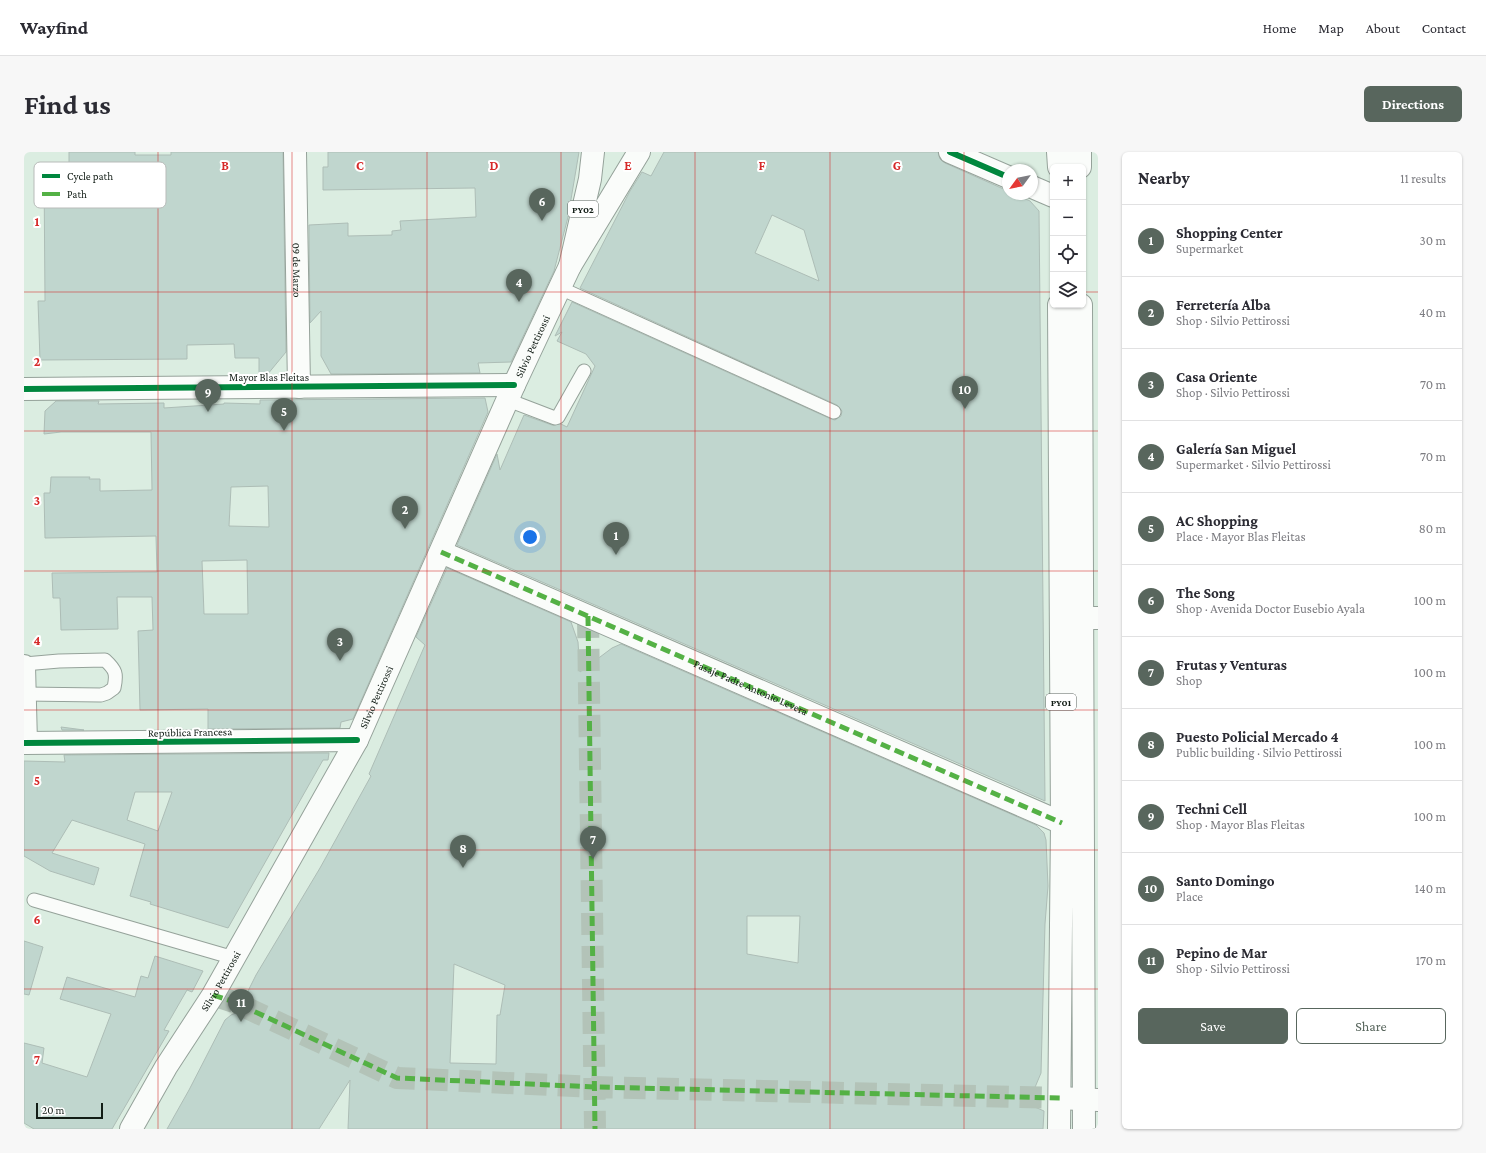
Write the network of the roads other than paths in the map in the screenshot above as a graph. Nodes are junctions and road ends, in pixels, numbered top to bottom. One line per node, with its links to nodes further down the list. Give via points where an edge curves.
1 (295, 152): 17 (main road, 09 de Marzo)
2 (593, 152): 12 (main road, PY02, via 590,179)
3 (639, 152): 12 (main road)
4 (950, 152): 9 (main road)
5 (1058, 152): 7 (main road)
6 (1080, 152): 8 (main road)
7 (1058, 164)
8 (1080, 164)
9 (1002, 174)
10 (1038, 190): 11 (main road)
11 (1050, 195)
12 (570, 266): 13 (main road, Silvio Pettirossi / PY02)
13 (560, 288): 19 (main road, Silvio Pettirossi / PY02); 20 (lane)
14 (1059, 308): 22 (main road, PY01)
15 (1081, 308): 23 (main road, PY01)
16 (584, 371): 19 (lane, via 558,417 555,418)
17 (299, 387): 18 (main road, Mayor Blas Fleitas); 19 (main road, Mayor Blas Fleitas)
18 (24, 389)
19 (511, 393): 21 (main road, Silvio Pettirossi / PY02)
20 (834, 412)
21 (440, 552): 26 (main road, Silvio Pettirossi / PY02); 28 (main road, Pasaje Padre Antonio Levera)
22 (1061, 618): 23 (main road); 28 (main road, PY01)
23 (1090, 618): 32 (main road, PY01)
24 (24, 665): 25 (main road); 25 (lane, via 105,660 114,668 116,677 114,688 108,693)
25 (25, 694): 27 (main road)
26 (357, 740): 27 (main road, República Francesa); 30 (main road, Silvio Pettirossi / PY02)
27 (25, 743)
28 (1062, 823): 31 (main road, PY01)
29 (34, 900): 30 (lane)
30 (234, 958): 33 (main road, Silvio Pettirossi / PY02, via 166,1067)
31 (1060, 1098): 32 (main road); 34 (main road, PY01)
32 (1092, 1100): 35 (main road, PY01)
33 (131, 1129)
34 (1059, 1129)
35 (1084, 1129)

